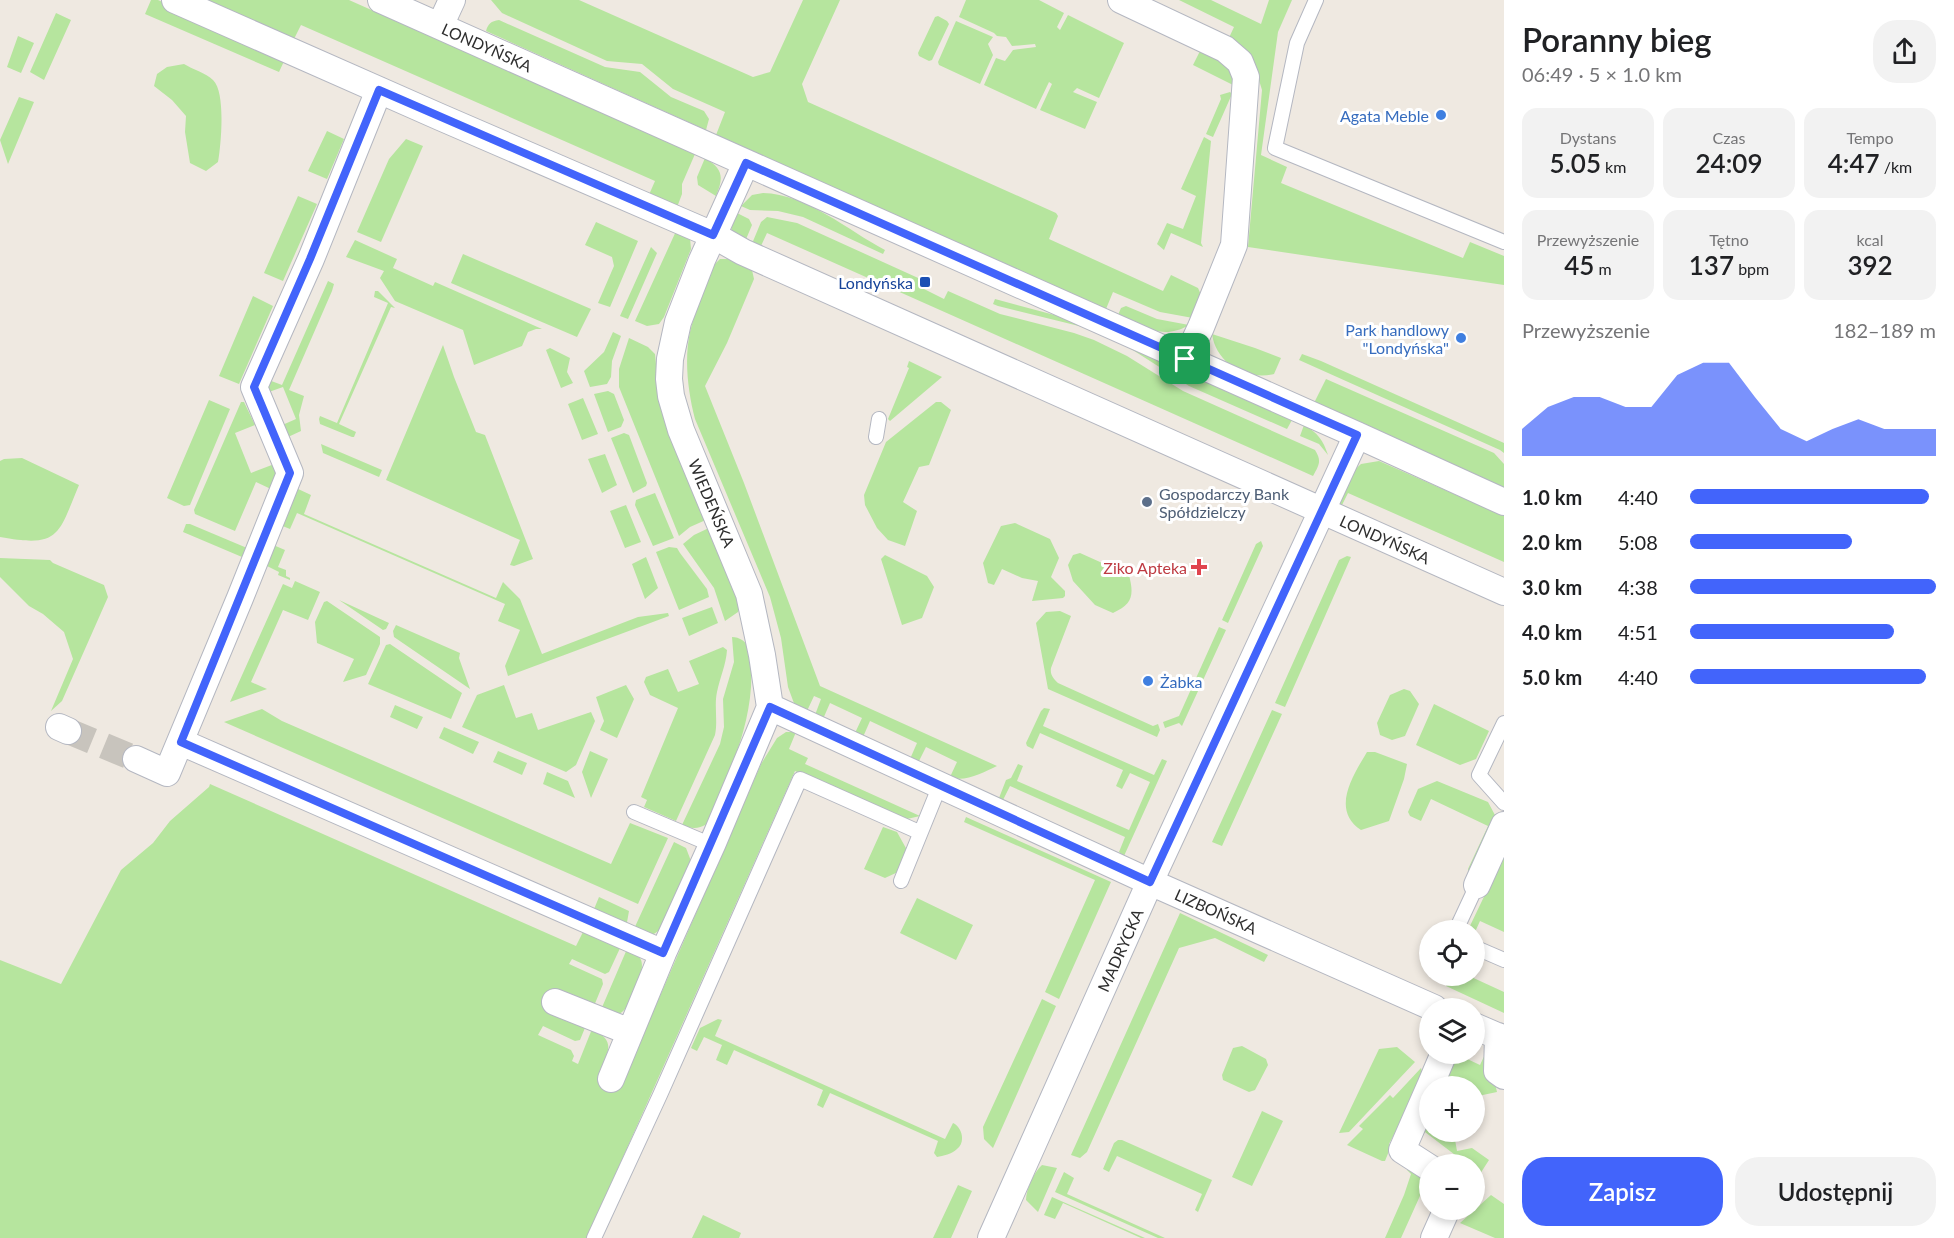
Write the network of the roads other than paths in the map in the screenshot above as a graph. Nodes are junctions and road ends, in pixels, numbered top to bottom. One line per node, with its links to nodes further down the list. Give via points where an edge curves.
1 (175, 0): 7 (street, LONDYŃSKA)
2 (381, 0): 6 (street, LONDYŃSKA)
3 (452, 0): 6 (street)
4 (1121, 0): 11 (street, via 1226,49 1240,62 1246,77 1234,245)
5 (1316, 0): 10 (lane, via 1297,43 1275,148)
6 (440, 26): 8 (street, LONDYŃSKA)
7 (379, 90): 9 (street, LONDYŃSKA); 20 (street, via 254,387 290,473)
8 (746, 163): 9 (street, WIEDEŃSKA); 11 (street, LONDYŃSKA)
9 (713, 235): 16 (street, LONDYŃSKA, via 743,252); 18 (street, WIEDEŃSKA, via 672,341 671,396 681,430 747,585)
10 (1504, 242)
11 (1185, 359): 13 (street, LONDYŃSKA)
12 (879, 419): 14 (lane)
13 (1357, 435): 15 (street, LONDYŃSKA); 16 (street, MADRYCKA)
14 (876, 437)
15 (1504, 502)
16 (1321, 510): 17 (street, LONDYŃSKA); 29 (street, MADRYCKA)
17 (1504, 592)
18 (770, 707): 22 (street, LIZBOŃSKA); 27 (street)
19 (1504, 723): 23 (lane, via 1479,775)
20 (181, 742): 21 (street, via 167,773); 33 (street)
21 (136, 759)
22 (940, 785): 26 (lane); 29 (street, LIZBOŃSKA)
23 (1504, 802)
24 (634, 812): 27 (lane)
25 (1504, 825): 30 (street)
26 (919, 832): 28 (lane); 45 (lane, via 800,779)
27 (711, 845): 33 (street)
28 (901, 881)
29 (1150, 882): 35 (street, LIZBOŃSKA); 46 (street, MADRYCKA)
30 (1477, 885): 31 (lane)
31 (1461, 920)
32 (1485, 952): 34 (lane)
33 (663, 953): 38 (street)
34 (1504, 960)
35 (1419, 1001)
36 (555, 1002): 38 (street)
37 (1485, 1031): 39 (street)
38 (630, 1032): 41 (street)
39 (1501, 1038): 40 (street, via 1497,1071)
40 (1504, 1076)
41 (611, 1079)
42 (1419, 1111): 43 (street, via 1402,1150)
43 (1419, 1161)
44 (1442, 1220): 47 (street)
45 (594, 1238)
46 (991, 1238)
47 (1434, 1238)

